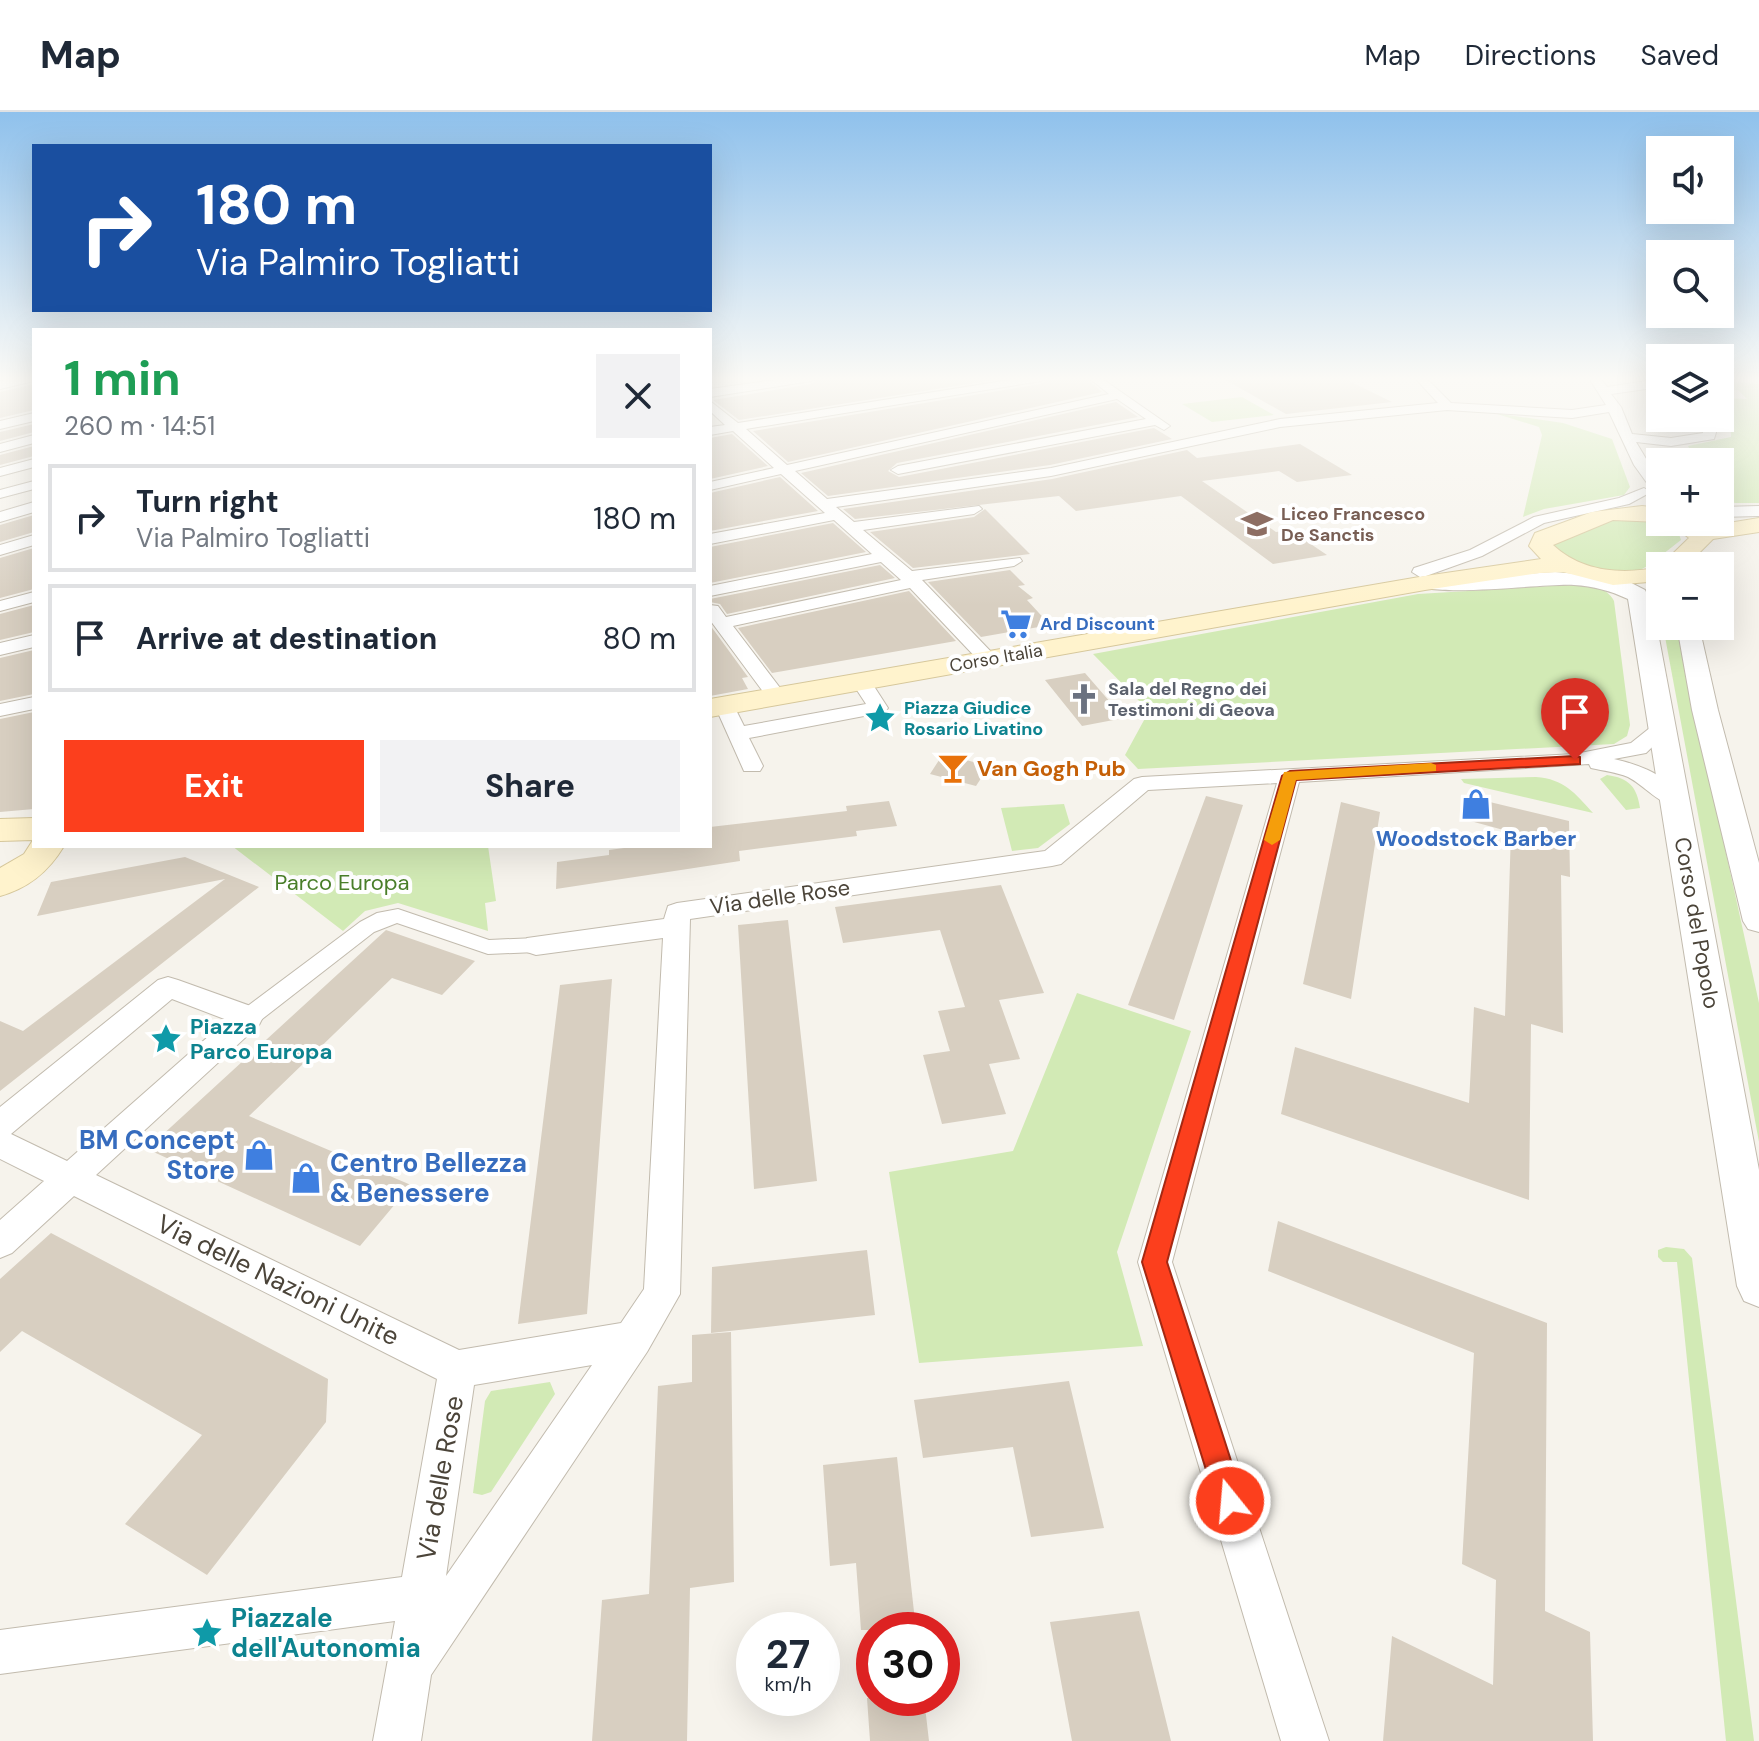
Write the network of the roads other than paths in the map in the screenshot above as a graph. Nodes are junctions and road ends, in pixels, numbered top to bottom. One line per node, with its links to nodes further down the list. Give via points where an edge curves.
1 (765, 454): 9 (street)
2 (855, 454): 9 (street)
3 (882, 454): 10 (street)
4 (984, 454): 10 (street)
5 (1030, 454): 12 (street)
6 (1141, 454): 12 (street)
7 (1632, 454): 15 (street)
8 (32, 464): 11 (street)
9 (783, 470): 14 (street); 22 (street)
10 (898, 470): 16 (street)
11 (0, 472)
12 (1051, 472): 16 (street)
13 (32, 486): 17 (street)
14 (712, 486)
15 (1646, 487)
16 (919, 491): 22 (street)
17 (0, 494)
18 (1646, 498): 30 (main road)
19 (1646, 498): 38 (street, via 1539,520)
20 (32, 508): 25 (street)
21 (974, 509): 27 (street)
22 (830, 510): 27 (street); 31 (street)
23 (1759, 514): 24 (main road)
24 (1734, 515)
25 (0, 517)
26 (1759, 525): 28 (main road)
27 (850, 527): 35 (street)
28 (1734, 528)
29 (1697, 536): 34 (main road, via 1701,540)
30 (1543, 538): 37 (main road, via 1541,546); 38 (main road)
31 (712, 539)
32 (32, 541): 33 (street)
33 (0, 550)
34 (1688, 552)
35 (884, 556): 40 (street); 45 (street)
36 (1014, 561): 40 (street)
37 (1567, 565): 38 (main road); 39 (main road)
38 (1423, 577): 42 (street, via 1476,584 1582,578); 50 (main road, Corso Italia)
39 (1608, 577): 41 (street)
40 (911, 579): 45 (street); 50 (street)
41 (1646, 584)
42 (1646, 585)
43 (32, 598): 44 (street)
44 (0, 606)
45 (713, 608): 52 (street)
46 (1654, 640): 56 (street, Corso del Popolo)
47 (1691, 640): 64 (street)
48 (32, 641): 49 (street)
49 (0, 649)
50 (988, 659): 51 (main road, Corso Italia)
51 (861, 681): 52 (main road, Corso Italia); 57 (street, via 878,708)
52 (777, 697): 54 (main road, Corso Italia)
53 (32, 703): 55 (street)
54 (718, 707): 57 (street)
55 (0, 710)
56 (1663, 727): 58 (street, via 1638,748); 61 (street, Corso del Popolo)
57 (737, 734): 59 (street)
58 (1575, 760): 60 (street); 61 (street, via 1630,769)
59 (752, 766)
60 (1290, 776): 65 (street, Via delle Rose, via 1142,784 1052,858 677,912); 79 (street, via 1155,1262)
61 (1675, 800): 72 (street, Corso del Popolo)
62 (53, 848): 63 (main road)
63 (20, 852)
64 (1759, 921)
65 (676, 927): 66 (street); 73 (street, Via delle Rose, via 662,1294)
66 (536, 945): 67 (street, via 488,947 398,916 384,918)
67 (249, 1017): 68 (street, via 168,987); 70 (street)
68 (0, 1125)
69 (0, 1144): 70 (street, Via delle Nazioni Unite)
70 (84, 1185): 71 (street); 74 (street, Via delle Nazioni Unite)
71 (0, 1242)
72 (1759, 1286)
73 (634, 1339): 74 (street, Via delle Rose); 77 (street, Via delle Rose)
74 (458, 1369): 75 (street, Via delle Rose)
75 (420, 1596): 76 (street); 77 (street, Via delle Rose)
76 (0, 1652)
77 (408, 1669): 78 (street, Via delle Rose)
78 (397, 1741)
79 (1305, 1741)

